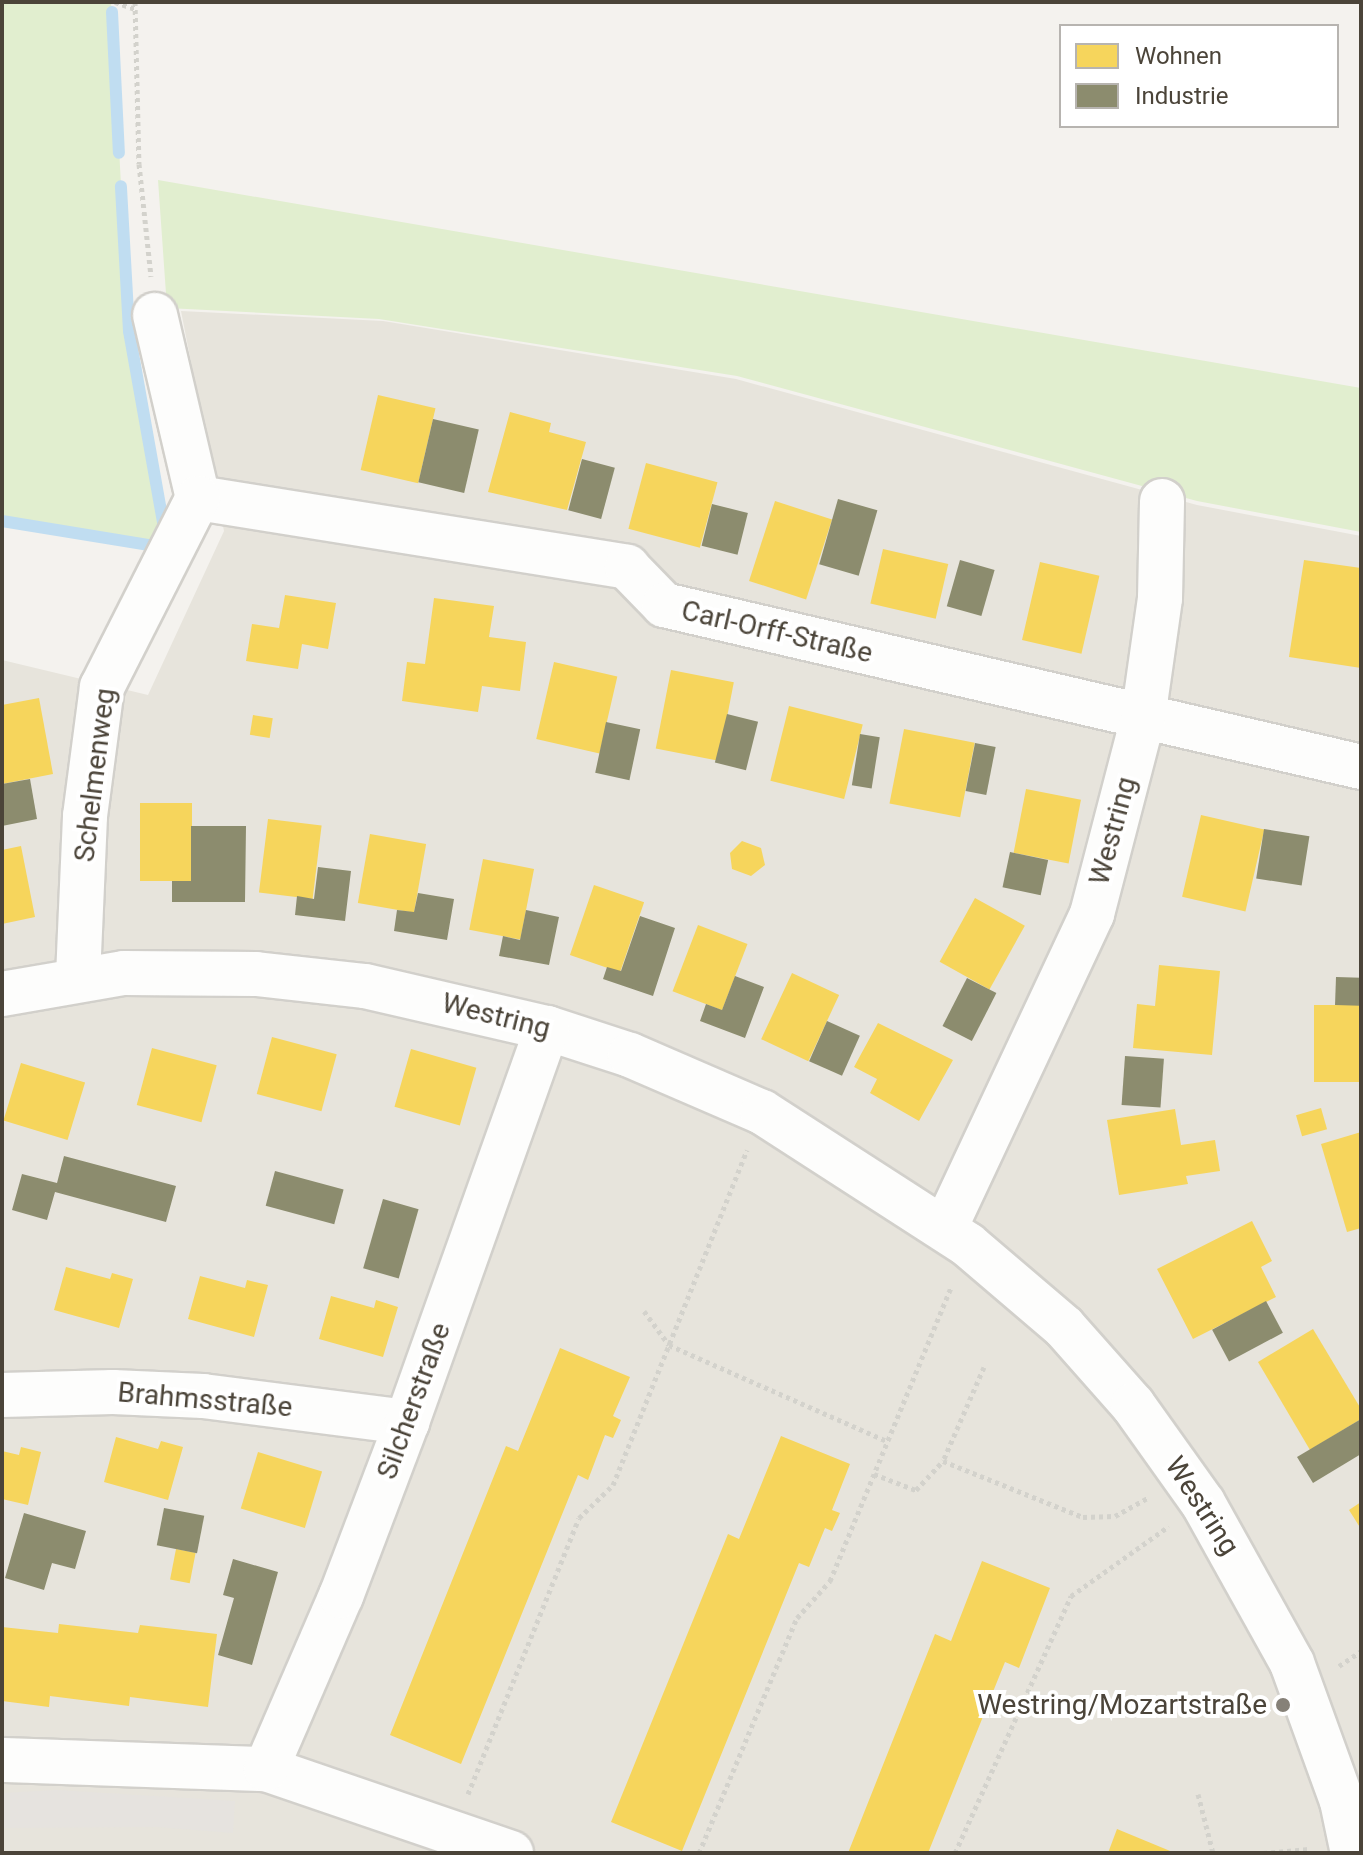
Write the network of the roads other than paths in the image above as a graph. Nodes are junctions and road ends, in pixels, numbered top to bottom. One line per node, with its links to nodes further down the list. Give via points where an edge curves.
1 (155, 315): 2 (street)
2 (198, 498): 4 (street, Carl-Orff-Straße, via 627,567 664,605); 6 (street, Schelmenweg, via 102,687 85,816)
3 (1162, 501): 4 (street, Westring, via 1160,598)
4 (1143, 718): 5 (street, Carl-Orff-Straße); 9 (street, Westring, via 1092,914)
5 (1361, 767)
6 (78, 977): 7 (street, Westring); 8 (street, Westring, via 256,974 334,982)
7 (2, 994)
8 (547, 1028): 9 (street, Westring, via 630,1055 762,1112); 11 (street, Silcherstraße)
9 (956, 1236): 14 (street, Westring, via 1064,1327 1133,1405 1191,1486 1257,1594 1304,1688)
10 (2, 1395): 11 (street, Brahmsstraße, via 203,1396)
11 (407, 1422): 13 (street, Silcherstraße, via 341,1596)
12 (2, 1760): 13 (street)
13 (266, 1769): 15 (street)
14 (1355, 1847)
15 (511, 1853)

